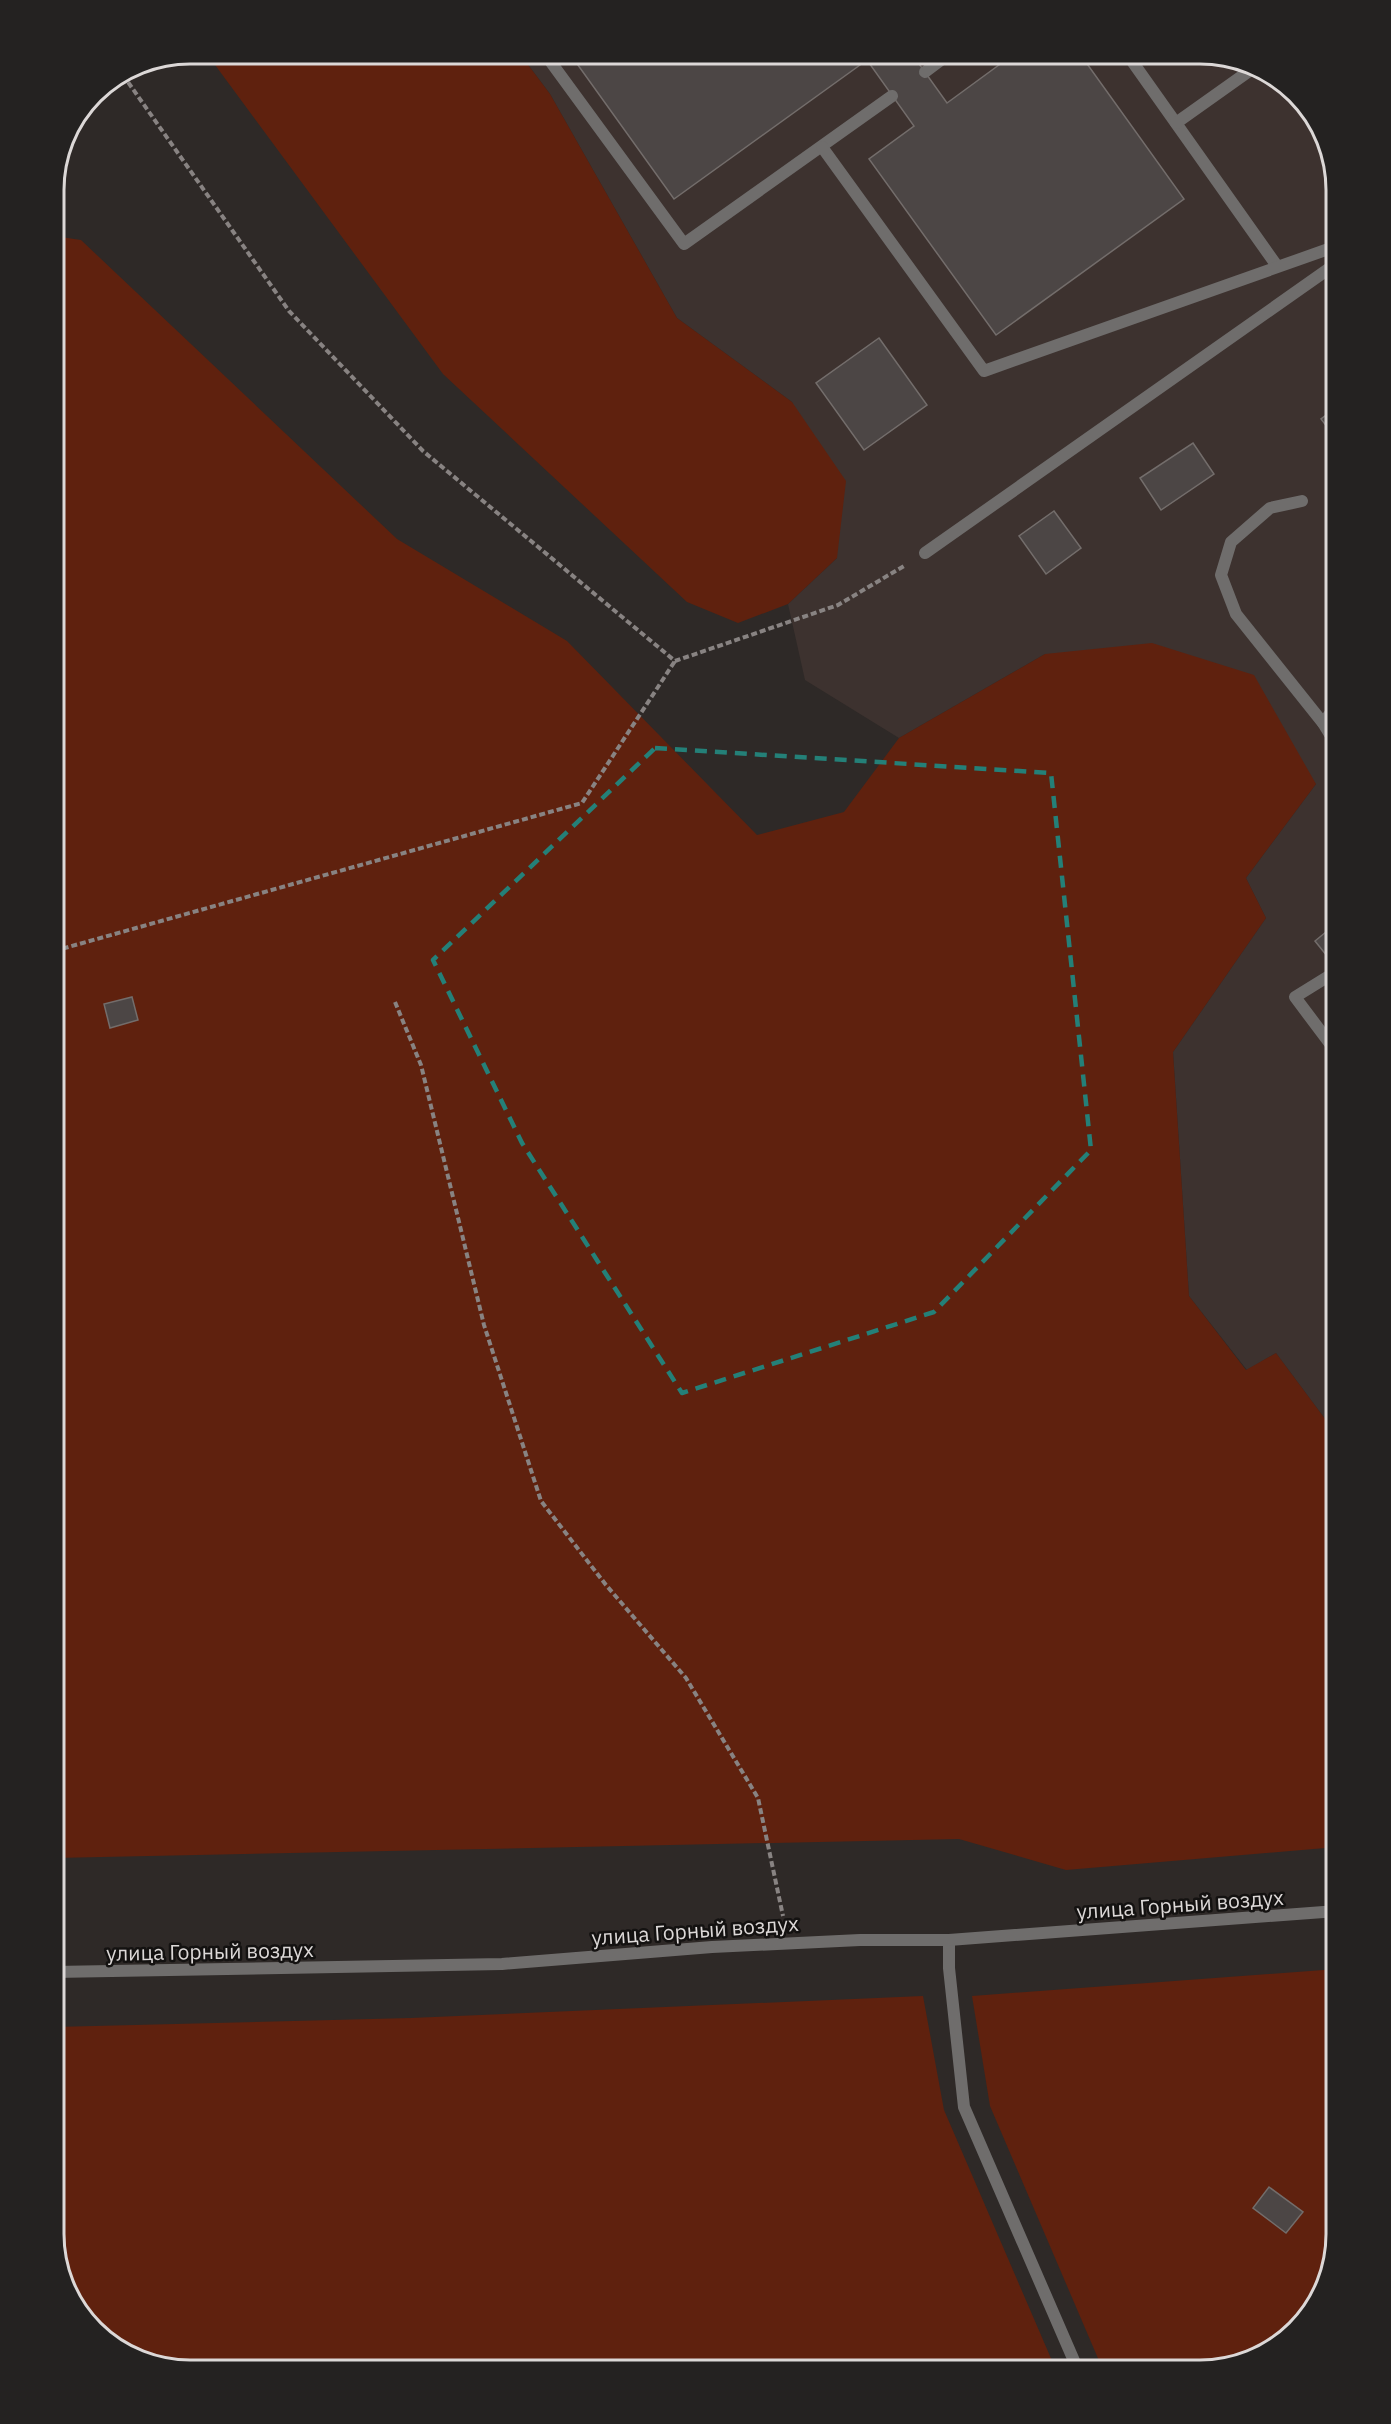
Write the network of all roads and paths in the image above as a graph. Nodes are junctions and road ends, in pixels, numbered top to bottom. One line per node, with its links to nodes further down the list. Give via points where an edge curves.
1 (553, 64): 9 (street, via 684,244)
2 (935, 65): 4 (street)
3 (1135, 65): 8 (street)
4 (925, 72)
5 (1246, 73): 8 (street)
6 (127, 81): 15 (path, via 290,311 423,451)
7 (892, 96): 9 (street)
8 (1176, 123): 11 (street)
9 (822, 147): 11 (street, via 984,371)
10 (1326, 250): 11 (street)
11 (1277, 266)
12 (1326, 271): 14 (street)
13 (1302, 501): 17 (street, via 1270,508 1231,542 1221,575 1236,614)
14 (925, 553): 15 (path, via 838,605)
15 (675, 661): 19 (path, via 582,803)
16 (1326, 719): 17 (street)
17 (1323, 723): 18 (street)
18 (1326, 728)
19 (65, 948)
20 (1326, 978): 22 (street, via 1295,997)
21 (395, 1002): 25 (path, via 421,1065 484,1325 542,1501 606,1585 686,1678 758,1798)
22 (1326, 1038)
23 (1326, 1912): 24 (street, улица Горный воздух)
24 (949, 1940): 25 (street, улица Горный воздух); 27 (street, via 964,2107)
25 (789, 1943): 26 (street, улица Горный воздух, via 502,1964)
26 (64, 1972)
27 (1074, 2360)

